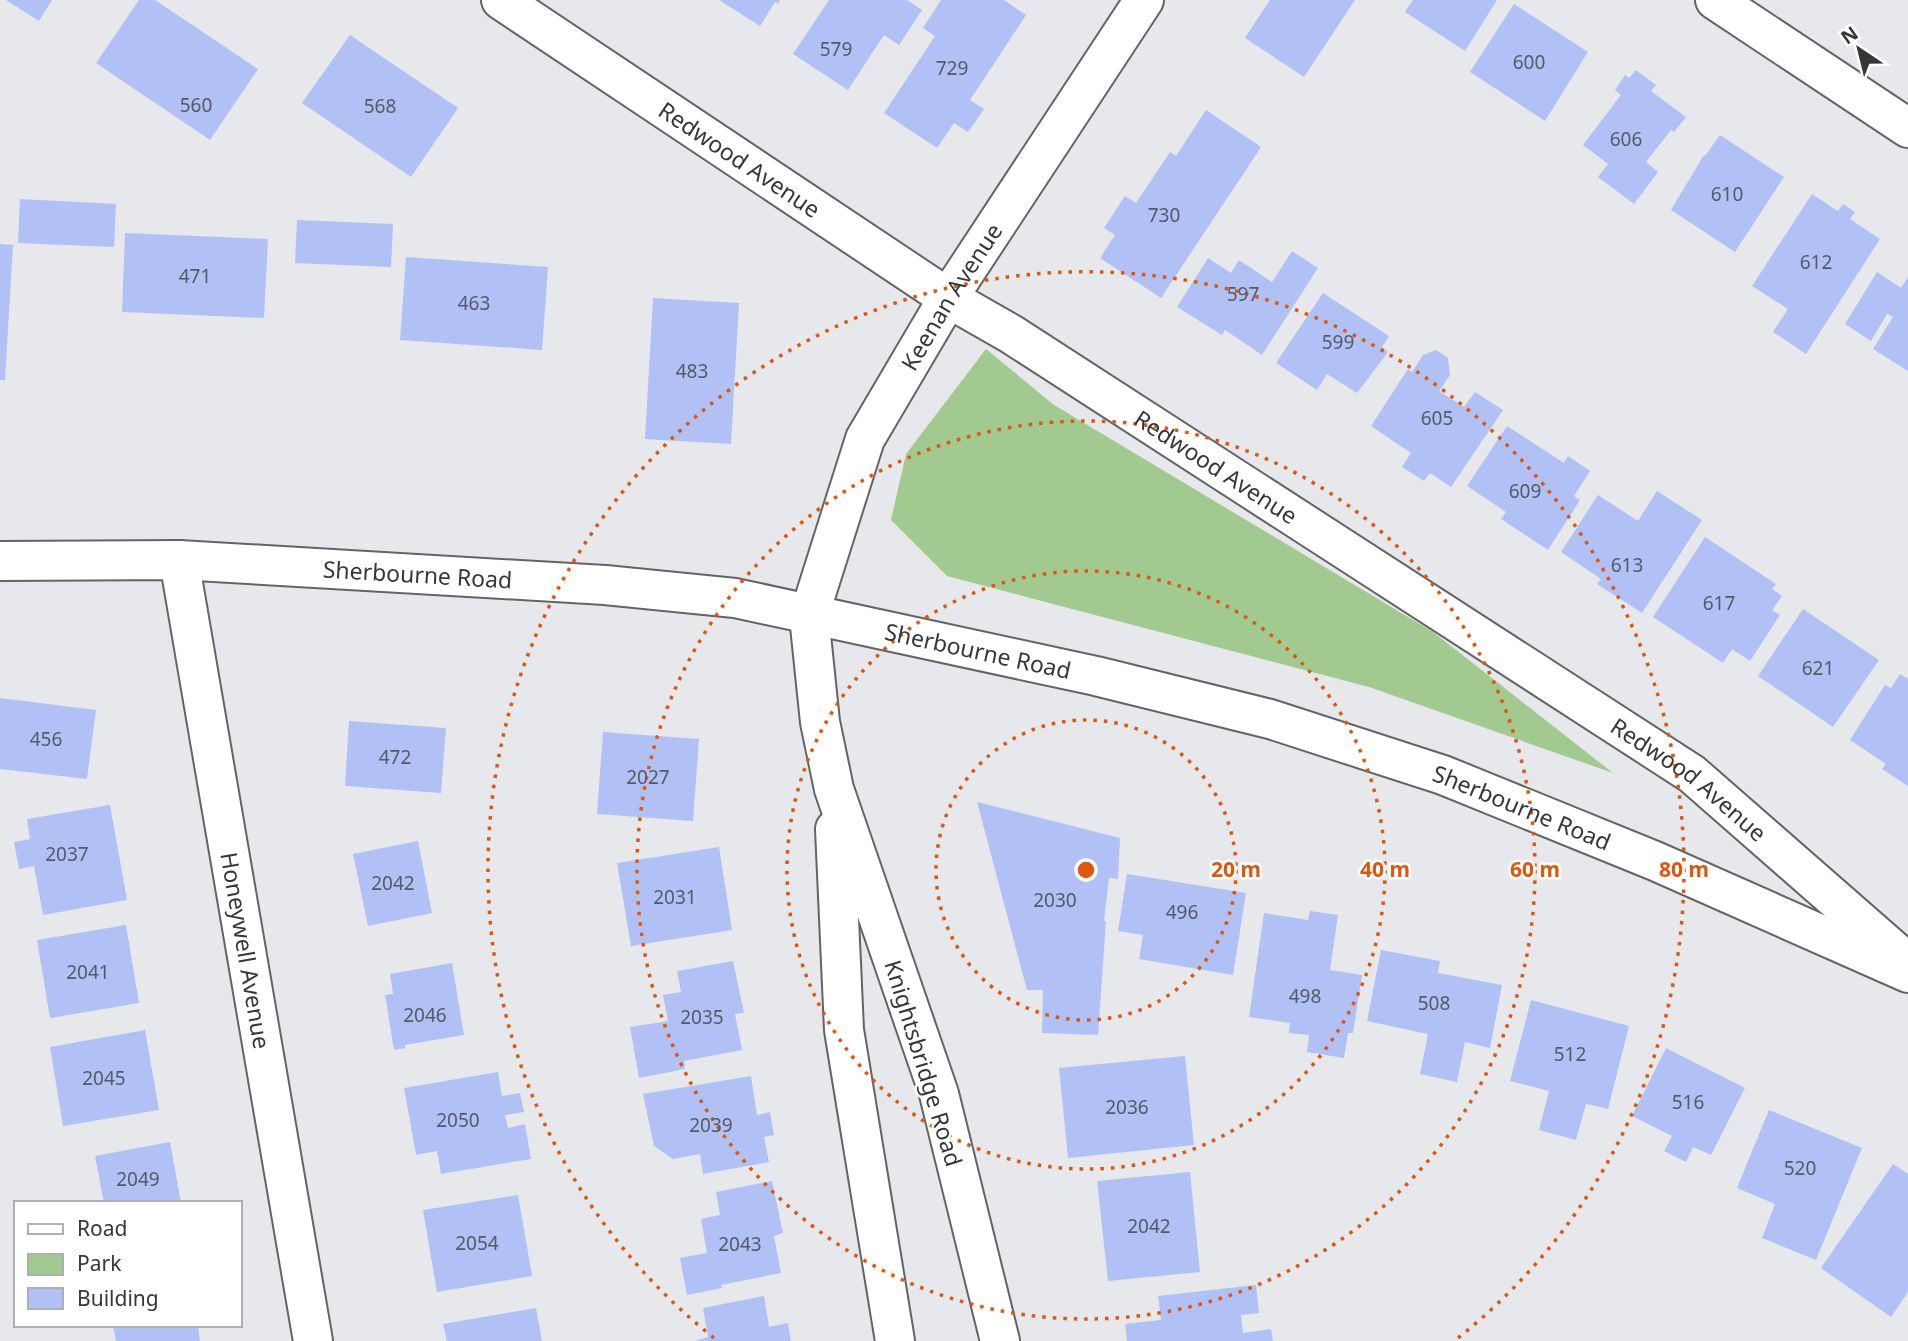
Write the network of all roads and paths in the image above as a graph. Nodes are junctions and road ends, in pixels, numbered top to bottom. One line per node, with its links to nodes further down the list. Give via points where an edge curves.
1 (500, 0): 5 (street, Redwood Avenue)
2 (1144, 0): 5 (street, Keenan Avenue)
3 (1716, 0): 4 (street)
4 (1908, 128)
5 (948, 298): 8 (street, Keenan Avenue, via 864,439); 10 (street, Redwood Avenue, via 1692,774)
6 (179, 560): 7 (street, Sherbourne Road); 8 (street, Sherbourne Road, via 605,585 735,598); 12 (street, Honeywell Avenue)
7 (0, 561)
8 (809, 616): 9 (street, Knightsbridge Road, via 820,722); 11 (street, Sherbourne Road, via 1096,676 1256,716 1431,771 1655,861)
9 (834, 789): 13 (street, Knightsbridge Road, via 844,1030); 14 (street, Knightsbridge Road, via 939,1094)
10 (1908, 963)
11 (1908, 973)
12 (313, 1341)
13 (895, 1341)
14 (1000, 1341)

